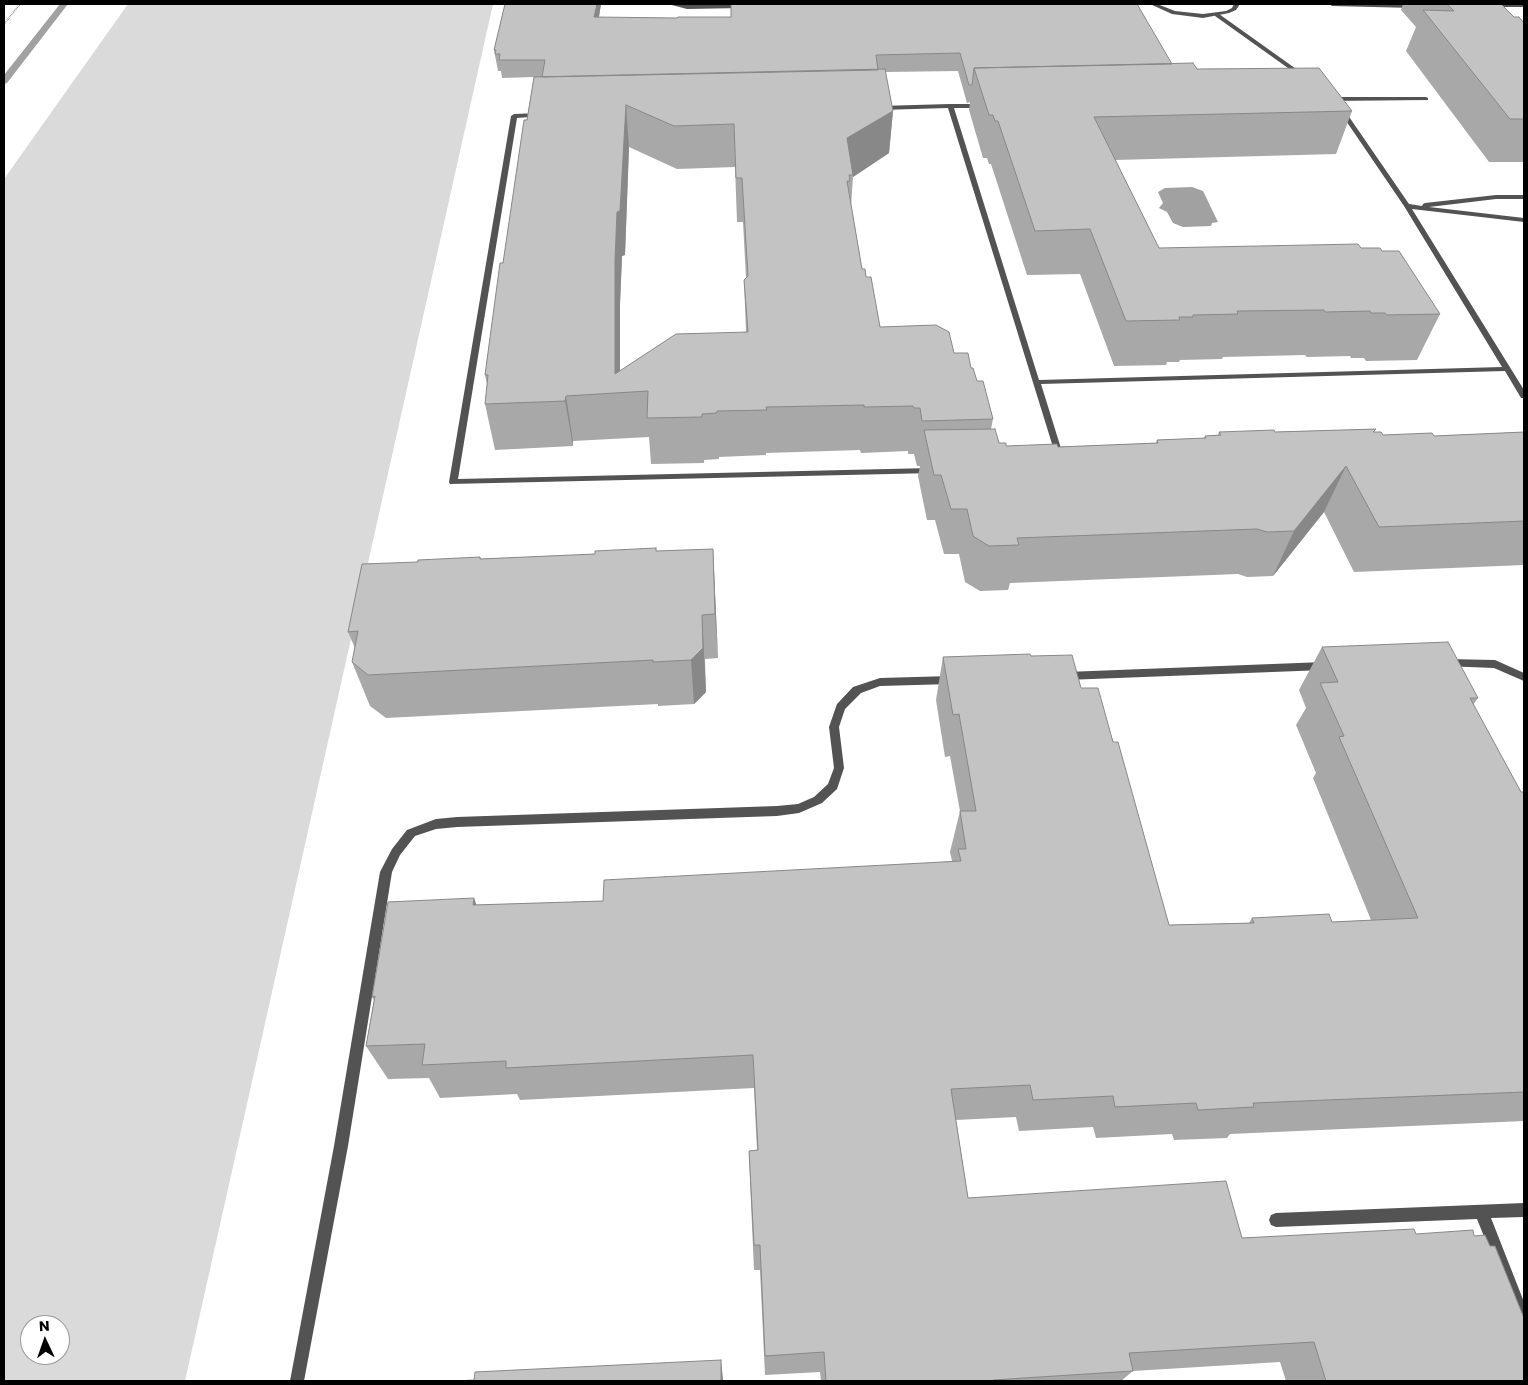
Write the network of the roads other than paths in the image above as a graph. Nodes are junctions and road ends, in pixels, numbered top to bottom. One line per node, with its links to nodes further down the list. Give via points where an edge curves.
1 (672, 4): 7 (street, via 686,7)
2 (1152, 4): 9 (street, via 1188,16)
3 (1237, 4): 9 (street)
4 (1332, 4): 8 (street)
5 (1481, 5): 6 (street)
6 (1524, 5)
7 (744, 6)
8 (1418, 6)
9 (1217, 15): 10 (street)
10 (1311, 82)
11 (1325, 96): 12 (street)
12 (1334, 98): 13 (street); 19 (street)
13 (1426, 99)
14 (950, 106): 15 (street); 16 (street); 22 (street)
15 (989, 106)
16 (870, 108)
17 (544, 115): 25 (street, via 514,116 453,482)
18 (1524, 197): 19 (street)
19 (1407, 206): 20 (street); 21 (street)
20 (1524, 220)
21 (1507, 369): 22 (street); 23 (street)
22 (1037, 382): 24 (street)
23 (1524, 396)
24 (1063, 468)
25 (937, 471)
26 (1432, 663): 29 (street, via 1495,664)
27 (1333, 666): 28 (street)
28 (1055, 676)
29 (1524, 677)
30 (966, 679): 35 (street, via 880,682 857,690 841,707 834,727 839,768 833,786 818,800 799,808 457,822 436,824 411,834 396,852 386,872 341,1146)
31 (1524, 1210): 32 (street)
32 (1481, 1211): 33 (street); 34 (street)
33 (1276, 1220)
34 (1524, 1319)
35 (297, 1381)

